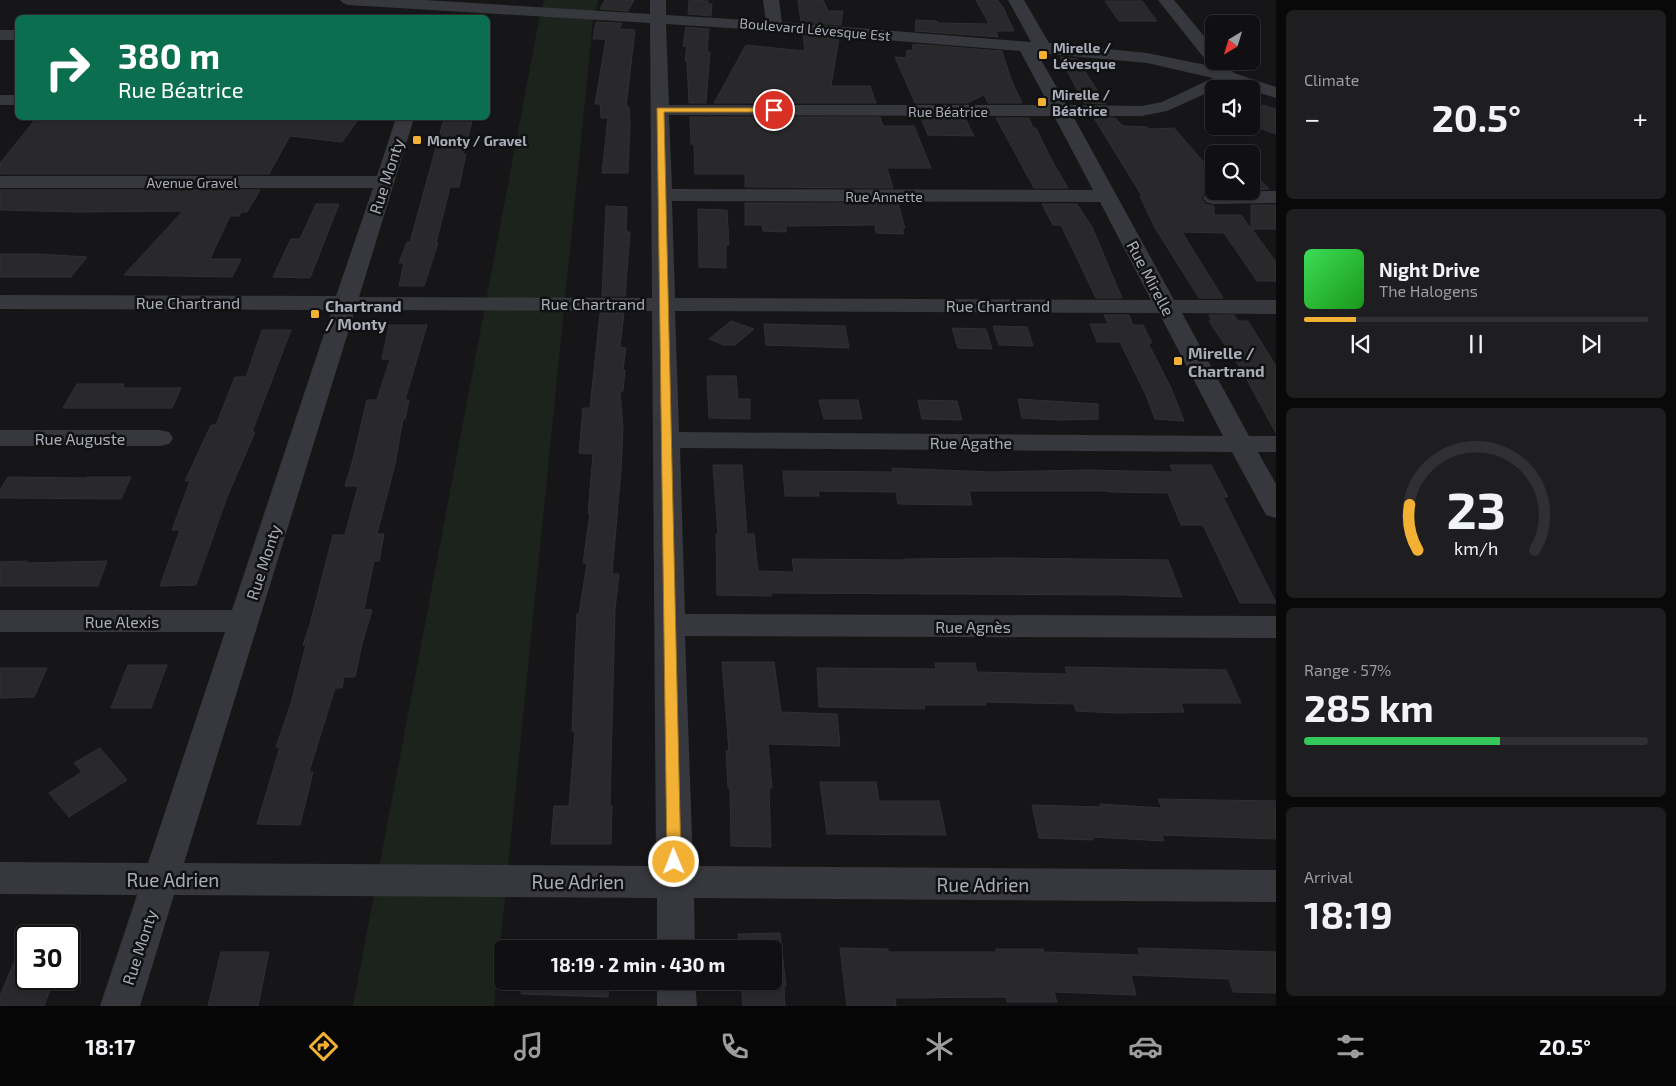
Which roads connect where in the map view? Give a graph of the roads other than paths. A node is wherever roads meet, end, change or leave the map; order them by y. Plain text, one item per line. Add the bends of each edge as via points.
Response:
1 (348, 0) edge
2 (772, 0) edge
3 (1016, 0) edge
4 (1166, 0) edge
5 (441, 8) edge
6 (658, 9) edge
7 (775, 26) junction
8 (0, 35) edge
9 (15, 35) edge
10 (1034, 47) junction
11 (1205, 48) edge
12 (1205, 66) edge
13 (1219, 70) edge
14 (1229, 70) edge
15 (1276, 93) edge
16 (0, 100) edge
17 (15, 100) edge
18 (660, 110) junction
19 (1061, 111) junction
20 (404, 120) edge
21 (0, 182) edge
22 (384, 182) junction
23 (662, 195) junction
24 (1107, 196) junction
25 (1260, 197) edge
26 (1276, 197) edge
27 (0, 302) edge
28 (346, 302) junction
29 (664, 303) junction
30 (1166, 306) junction
31 (1276, 306) edge
32 (0, 438) edge
33 (160, 438) dead end
34 (666, 440) junction
35 (1240, 444) junction
36 (1276, 444) edge
37 (1276, 510) edge
38 (0, 620) edge
39 (244, 622) junction
40 (670, 625) junction
41 (1276, 627) edge
42 (0, 878) edge
43 (161, 879) junction
44 (674, 882) junction
45 (1276, 886) edge
46 (676, 940) edge
47 (676, 990) edge
48 (120, 1006) edge
49 (677, 1006) edge

1 - 5 street, Boulevard Lévesque Est
2 - 7 street
3 - 10 street, Rue Mirelle
4 - 11 street
5 - 6 street, Boulevard Lévesque Est
6 - 7 street, Boulevard Lévesque Est
6 - 18 street
7 - 10 street, Boulevard Lévesque Est
8 - 9 street
10 - 12 street, Boulevard Lévesque Est
10 - 19 street, Rue Mirelle
13 - 19 street, Rue Béatrice via 1219,82 1156,110
14 - 15 street, Boulevard Lévesque Est
16 - 17 street
18 - 19 street, Rue Béatrice
18 - 23 street
19 - 24 street, Rue Mirelle
20 - 22 street, Rue Monty
21 - 22 street, Avenue Gravel
22 - 28 street, Rue Monty
23 - 24 street, Rue Annette
23 - 29 street
24 - 30 street, Rue Mirelle
25 - 26 street
27 - 28 street, Rue Chartrand
28 - 29 street, Rue Chartrand
28 - 39 street, Rue Monty
29 - 30 street, Rue Chartrand
29 - 34 street
30 - 31 street, Rue Chartrand
30 - 35 street, Rue Mirelle
32 - 33 street, Rue Auguste
34 - 35 street, Rue Agathe
34 - 40 street
35 - 36 street, Rue Agathe
35 - 37 street, Rue Mirelle
38 - 39 street, Rue Alexis
39 - 43 street, Rue Monty
40 - 41 street, Rue Agnès
40 - 44 street
42 - 43 street, Rue Adrien
43 - 44 street, Rue Adrien
43 - 48 street, Rue Monty
44 - 45 street, Rue Adrien
44 - 46 street
47 - 49 street

